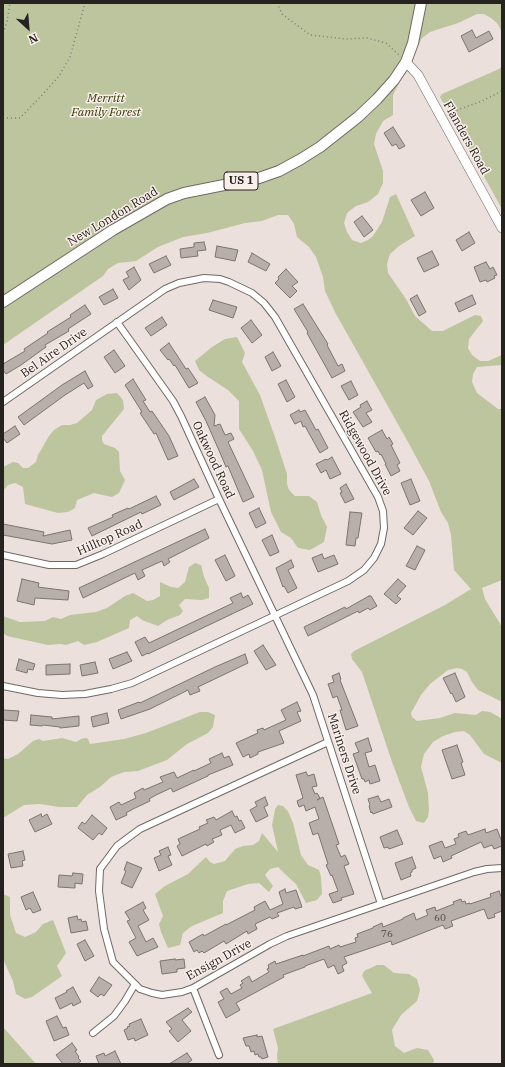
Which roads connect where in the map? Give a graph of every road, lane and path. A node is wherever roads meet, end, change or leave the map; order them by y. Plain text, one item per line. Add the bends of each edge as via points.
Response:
1 (10, 3) edge
2 (85, 3) edge
3 (277, 3) edge
4 (421, 3) edge
5 (3, 33) edge
6 (403, 59) junction
7 (502, 92) edge
8 (447, 114) dead end
9 (3, 118) edge
10 (502, 228) edge
11 (3, 302) edge
12 (117, 322) junction
13 (3, 402) edge
14 (219, 499) junction
15 (3, 555) edge
16 (275, 615) junction
17 (3, 686) edge
18 (328, 742) junction
19 (502, 868) edge
20 (381, 904) junction
21 (135, 984) junction
22 (193, 988) junction
23 (93, 1033) dead end
24 (219, 1055) dead end

1 - 5 path
2 - 9 path via 70,57 59,76 20,118
3 - 6 path via 282,14 310,35 346,39 367,38 386,43
4 - 6 main road, New London Road / US 1 via 413,43
6 - 10 street, Flanders Road via 418,75
6 - 11 main road, New London Road / US 1 via 394,80 377,99 340,131 301,159 279,171 258,178 197,190 167,199 119,226
7 - 8 path
12 - 13 street, Bel Aire Drive
12 - 14 street, Oakwood Road via 182,416
12 - 16 street, Ridgewood Drive via 165,289 196,279 220,279 252,293 275,317 378,496 383,511 384,528 381,544 364,570 348,581
14 - 15 street, Hilltop Road via 76,565 49,565
14 - 16 street, Oakwood Road
16 - 17 street, Ridgewood Drive via 132,683 111,689 62,695
16 - 18 street, Mariners Drive via 313,695
18 - 20 street, Mariners Drive
18 - 21 street, Ensign Drive via 140,829 117,846 100,869 99,891 104,929 113,962
19 - 20 street, Ensign Drive via 474,872
20 - 22 street, Ensign Drive via 287,936
21 - 22 street, Ensign Drive via 140,989 162,995
21 - 23 street via 114,1016
22 - 24 street

